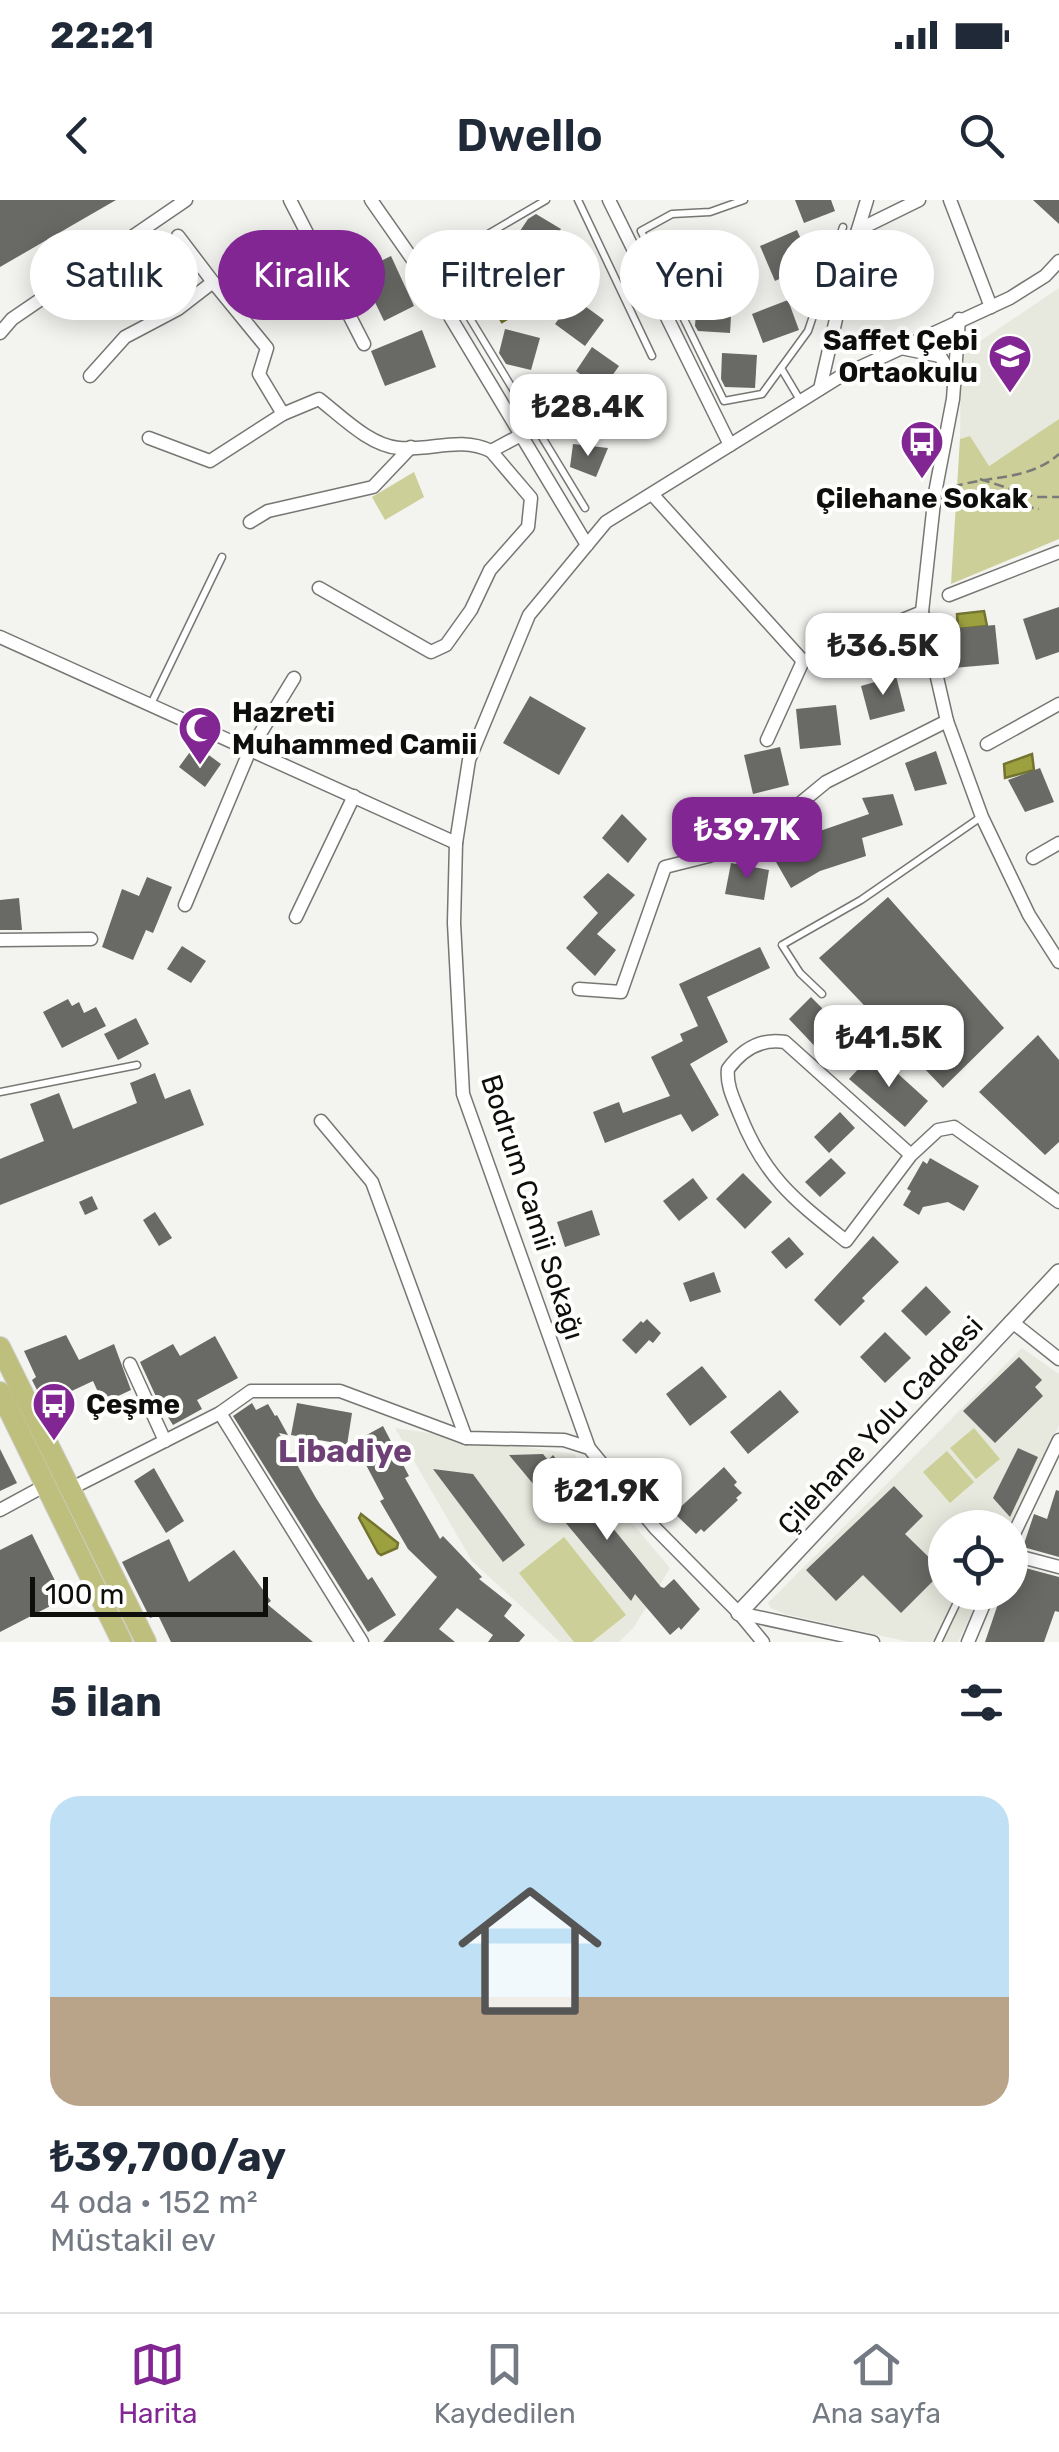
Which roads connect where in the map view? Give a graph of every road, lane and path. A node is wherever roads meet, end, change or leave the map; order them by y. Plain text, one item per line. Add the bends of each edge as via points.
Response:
1 (186, 200) edge
2 (290, 200) edge
3 (371, 200) edge
4 (546, 200) edge
5 (578, 200) edge
6 (609, 200) edge
7 (744, 200) edge
8 (868, 200) edge
9 (919, 200) edge
10 (950, 200) edge
11 (843, 227) dead end
12 (858, 230) joint
13 (1059, 261) edge
14 (198, 262) edge
15 (214, 282) junction
16 (992, 307) junction
17 (959, 319) junction
18 (836, 320) edge
19 (0, 333) edge
20 (364, 344) dead end
21 (901, 348) junction
22 (652, 356) dead end
23 (781, 368) junction
24 (90, 376) dead end
25 (954, 381) junction
26 (820, 389) junction
27 (800, 401) junction
28 (282, 414) junction
29 (521, 434) junction
30 (149, 438) dead end
31 (730, 445) junction
32 (411, 447) junction
33 (491, 451) junction
34 (1059, 454) edge
35 (978, 479) junction
36 (934, 493) junction
37 (1022, 493) junction
38 (652, 494) junction
39 (1059, 497) edge
40 (585, 508) dead end
41 (1039, 509) dead end
42 (250, 522) dead end
43 (587, 544) junction
44 (1059, 552) edge
45 (222, 557) dead end
46 (320, 588) dead end
47 (949, 595) dead end
48 (922, 612) junction
49 (0, 638) edge
50 (803, 661) junction
51 (294, 678) dead end
52 (1059, 704) edge
53 (151, 705) junction
54 (947, 721) junction
55 (766, 740) dead end
56 (987, 744) dead end
57 (250, 750) junction
58 (354, 796) junction
59 (982, 817) junction
60 (456, 842) junction
61 (1059, 843) edge
62 (1033, 858) dead end
63 (185, 906) dead end
64 (296, 917) dead end
65 (91, 939) dead end
66 (0, 940) edge
67 (1059, 962) edge
68 (579, 988) dead end
69 (822, 994) dead end
70 (137, 1065) dead end
71 (0, 1092) edge
72 (321, 1122) dead end
73 (911, 1155) junction
74 (1059, 1202) edge
75 (1059, 1272) edge
76 (1011, 1322) junction
77 (0, 1347) edge
78 (1059, 1359) edge
79 (130, 1364) dead end
80 (0, 1392) edge
81 (220, 1413) junction
82 (466, 1438) junction
83 (1059, 1440) edge
84 (164, 1441) junction
85 (589, 1448) junction
86 (1055, 1459) edge
87 (46, 1485) junction
88 (70, 1489) junction
89 (0, 1510) edge
90 (1027, 1510) edge
91 (1028, 1559) edge
92 (1059, 1567) edge
93 (953, 1610) edge
94 (981, 1610) edge
95 (740, 1613) junction
96 (122, 1642) edge
97 (146, 1642) edge
98 (362, 1642) edge
99 (763, 1642) edge
100 (873, 1642) edge
101 (938, 1642) edge
102 (968, 1642) edge

1 - 19 street
2 - 20 street
3 - 29 street
4 - 40 lane via 437,264
5 - 22 lane
6 - 31 street
7 - 23 lane via 710,212 672,214 641,231 724,401 762,394
8 - 12 street
9 - 12 street
10 - 16 street
11 - 23 lane via 808,331
13 - 16 street, Bodrum Camii Sokağı
14 - 15 street
15 - 24 street via 126,338
15 - 28 street via 267,348 259,374
16 - 17 street, Bodrum Camii Sokağı
17 - 21 street, Bodrum Camii Sokağı
17 - 25 street
18 - 26 street
21 - 25 street via 940,356
21 - 26 street, Bodrum Camii Sokağı
23 - 27 lane
25 - 36 street
26 - 27 street, Bodrum Camii Sokağı
27 - 31 street, Bodrum Camii Sokağı
28 - 30 street via 210,461
28 - 32 street via 320,399 364,434
29 - 33 street
29 - 43 street
31 - 38 street, Bodrum Camii Sokağı
32 - 33 street via 474,443
32 - 42 street via 372,487 268,511
33 - 46 street via 531,498 528,527 490,570 446,645 431,652
34 - 35 path via 1020,476
35 - 36 path
35 - 37 path
36 - 48 street
37 - 39 path
37 - 41 path via 1027,508
38 - 43 street, Bodrum Camii Sokağı via 606,522
38 - 50 street
43 - 60 street, Bodrum Camii Sokağı via 529,615 469,760
44 - 47 street
45 - 53 lane
48 - 50 street
48 - 54 street
49 - 53 street
50 - 55 street
51 - 57 street
52 - 56 street
53 - 57 street
54 - 59 street
54 - 68 street via 826,782 762,834 665,867 621,992
57 - 58 street
57 - 63 street
58 - 60 street
58 - 64 street
59 - 67 street via 1028,915
59 - 69 lane via 862,900 782,945
60 - 85 street, Bodrum Camii Sokağı via 464,1094
61 - 62 street
65 - 66 street
70 - 71 lane
72 - 82 street via 372,1182
73 - 73 street via 846,1242 788,1192 754,1150 728,1069 765,1040 785,1042
73 - 74 street via 938,1130 954,1127
75 - 76 street, Çilehane Yolu Caddesi
76 - 78 street
76 - 95 street, Çilehane Yolu Caddesi
77 - 88 main road
79 - 84 street
80 - 87 main road
81 - 82 street via 251,1391 340,1391
81 - 84 street
81 - 98 street
82 - 85 street via 564,1440
83 - 86 street
84 - 88 street
85 - 95 street, Bodrum Camii Sokağı via 655,1528
86 - 90 street
87 - 89 street
87 - 96 main road
88 - 97 main road
91 - 92 street
93 - 101 lane
94 - 102 street
95 - 99 street, Bodrum Camii Sokağı
95 - 100 street

